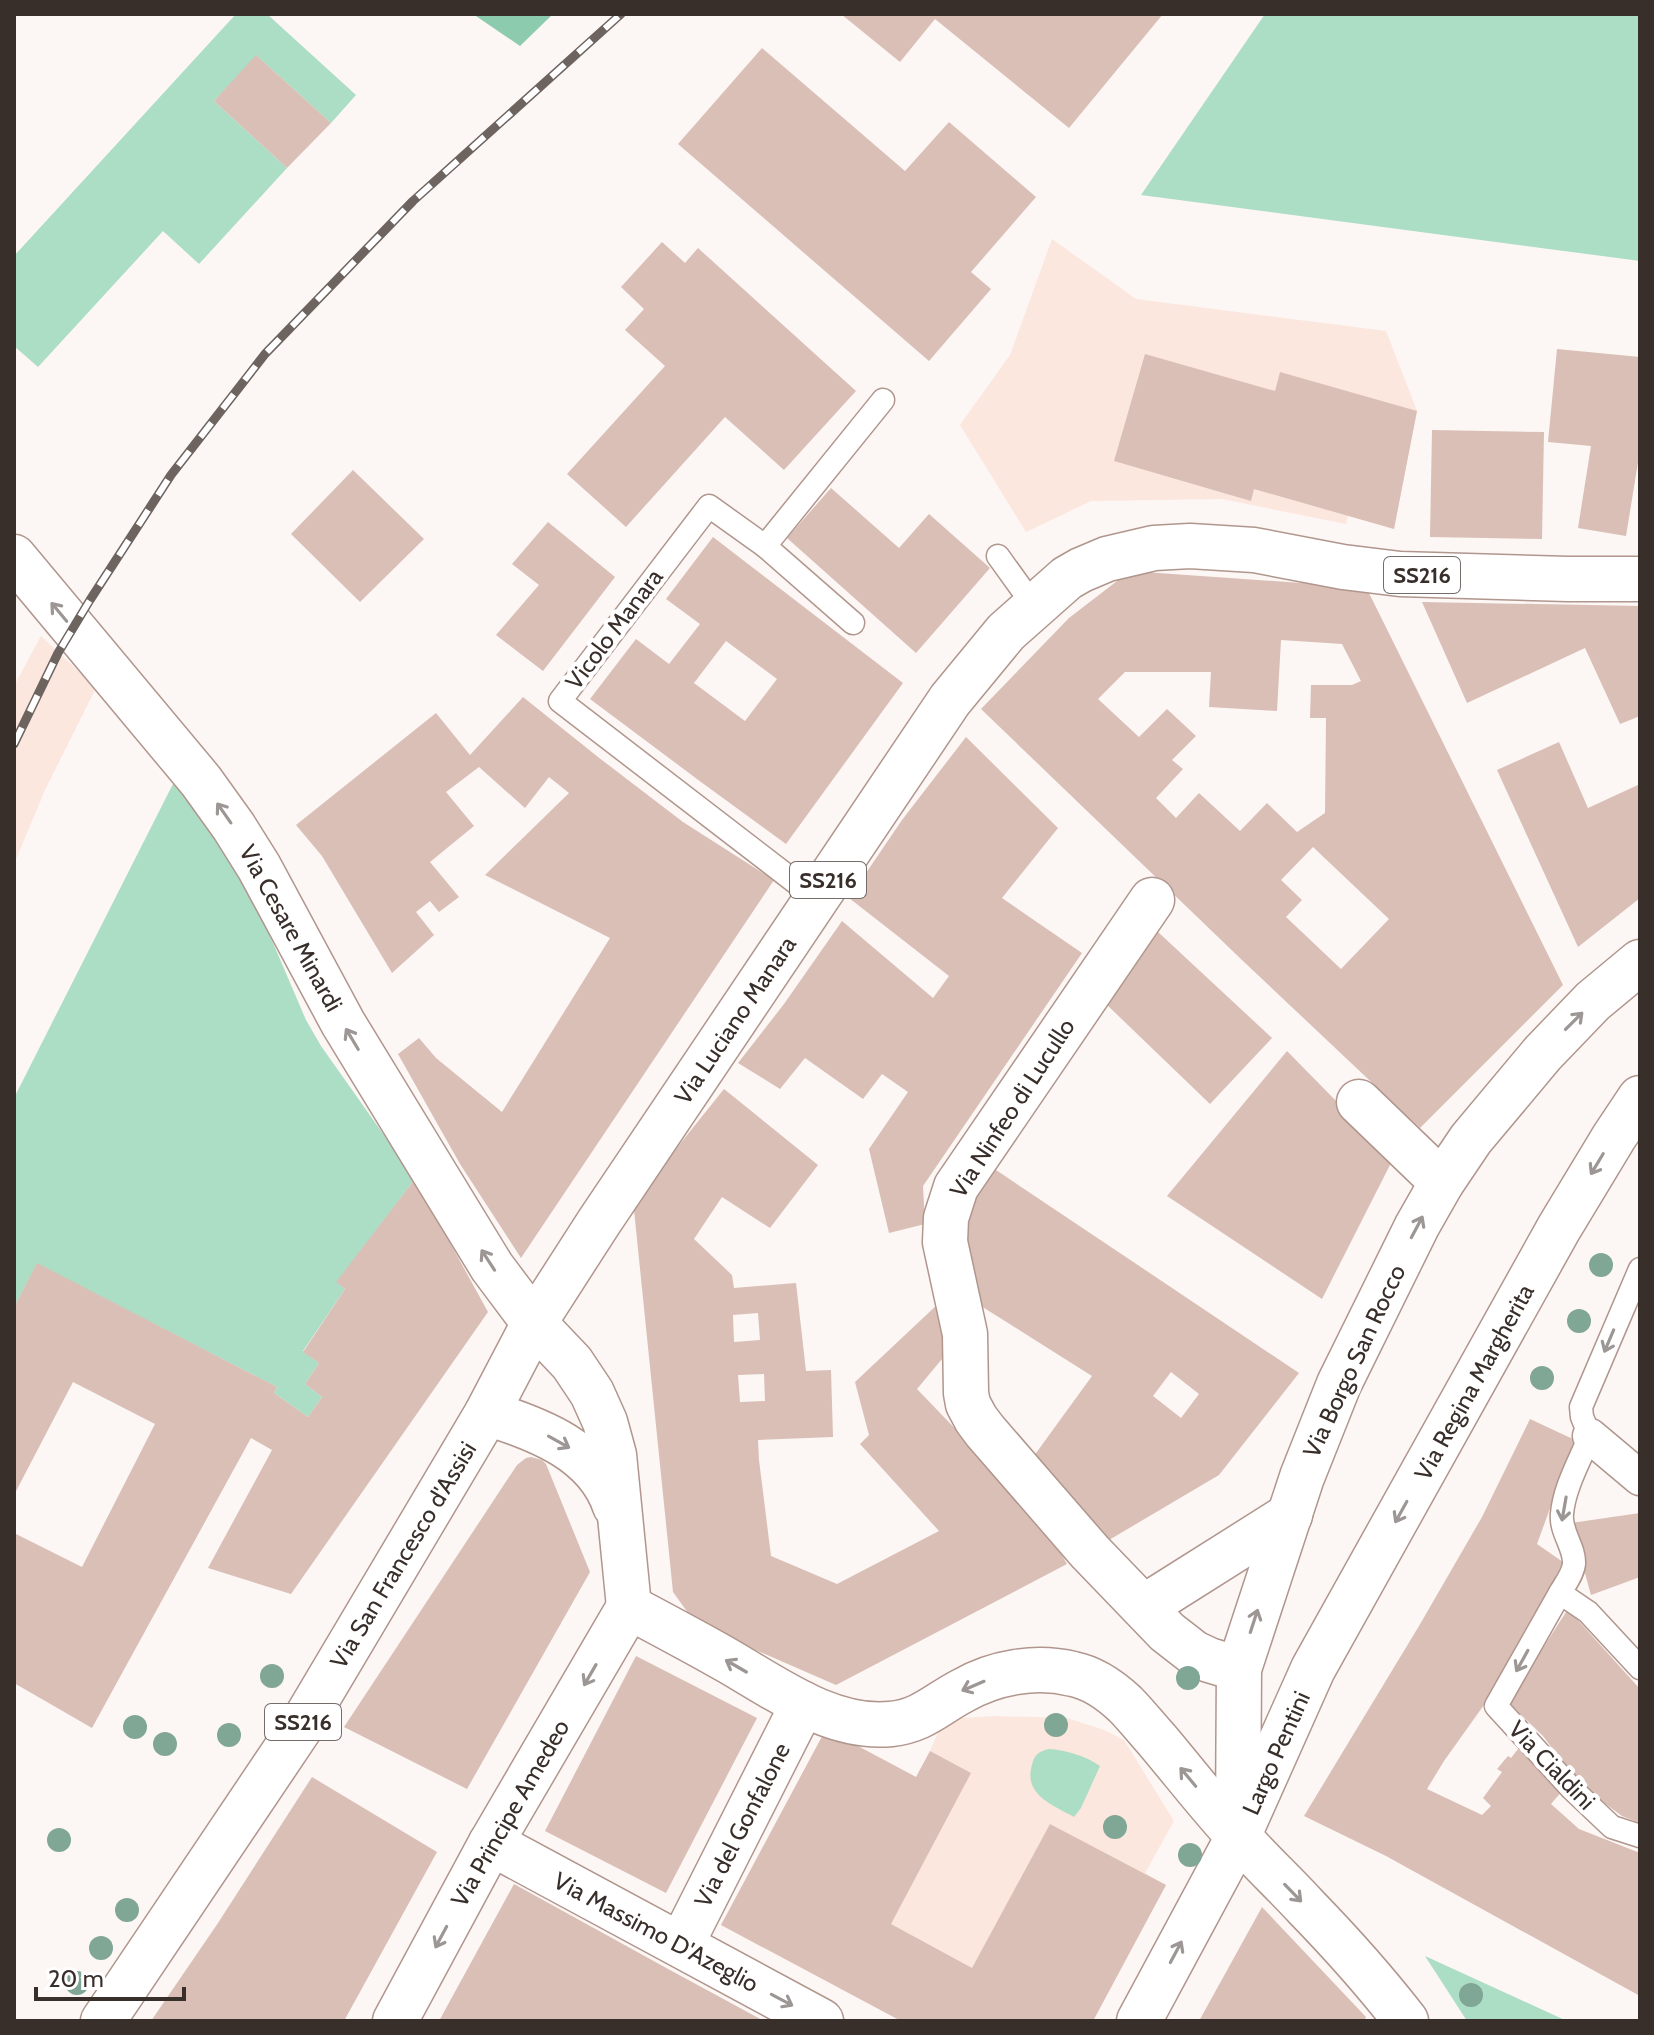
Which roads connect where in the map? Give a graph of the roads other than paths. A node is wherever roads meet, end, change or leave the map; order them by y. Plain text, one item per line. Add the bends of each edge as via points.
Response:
1 (883, 400) dead end
2 (765, 546) junction
3 (998, 556) dead end
4 (14, 557) edge
5 (1640, 579) edge
6 (1034, 606) junction
7 (853, 623) dead end
8 (816, 898) junction
9 (1152, 900) dead end
10 (1640, 962) edge
11 (1640, 1098) edge
12 (1359, 1102) dead end
13 (1442, 1182) junction
14 (1640, 1269) edge
15 (534, 1323) junction
16 (487, 1413) junction
17 (1590, 1436) junction
18 (1640, 1478) edge
19 (1290, 1515) junction
20 (621, 1527) junction
21 (1560, 1593) junction
22 (629, 1607) junction
23 (1144, 1607) junction
24 (1640, 1668) edge
25 (1313, 1669) joint
26 (1239, 1679) junction
27 (803, 1704) junction
28 (1288, 1727) junction
29 (1640, 1836) edge
30 (1238, 1837) junction
31 (491, 1843) junction
32 (681, 1945) junction
33 (103, 2021) edge
34 (395, 2021) edge
35 (821, 2021) edge
36 (1139, 2021) edge
37 (1406, 2021) edge

1 - 2 lane
2 - 7 lane
2 - 8 lane, Vicolo Manara via 709,506 560,701
3 - 6 lane
15 -> 4 street, Via Cesare Minardi via 492,1267 394,1108 234,827
5 - 6 street, Via Luciano Manara / SS216 via 1400,574 1254,550 1154,548 1081,570
6 - 8 street, Via Luciano Manara / SS216 via 991,648 950,700
8 - 15 street, Via Luciano Manara / SS216
9 - 23 street, Via Ninfeo di Lucullo via 956,1187 945,1242 965,1334 966,1393 972,1411 1090,1552
13 -> 10 street, Via Borgo San Rocco via 1522,1075 1593,1001
11 -> 25 street, Via Regina Margherita via 1577,1196
12 - 13 street
19 -> 13 street, Via Borgo San Rocco via 1339,1384
14 -> 17 lane via 1581,1407
15 - 16 street, Via San Francesco d'Assisi / SS216
15 - 20 street, Via Cesare Minardi via 572,1363 599,1408 614,1455
16 -> 20 street via 545,1435 585,1460 604,1482
16 - 33 street, Via San Francesco d'Assisi / SS216 via 300,1728
17 - 18 street
17 -> 21 lane via 1562,1512 1574,1565
19 - 23 street
26 -> 19 street, Via Borgo San Rocco
20 - 22 street
21 - 24 lane via 1588,1612
21 -> 29 lane, Via Cialdini via 1496,1706 1612,1827
27 -> 22 street
22 -> 31 street, Via Principe Amedeo
23 - 26 street, Via Ninfeo di Lucullo via 1194,1653
25 - 28 street, Largo Pentini
26 - 28 street via 1249,1704
26 - 30 street, Via Borgo San Rocco
30 -> 27 street via 1126,1705 1076,1674 1038,1669 1004,1674 960,1691 925,1714 891,1724 849,1721
27 - 32 street, Via del Gonfalone
28 - 30 street, Largo Pentini
36 -> 30 street, Largo Pentini
30 -> 37 street via 1339,1941
31 - 32 street, Via Massimo D'Azeglio
31 -> 34 street, Via Principe Amedeo
32 -> 35 street, Via Massimo D'Azeglio

